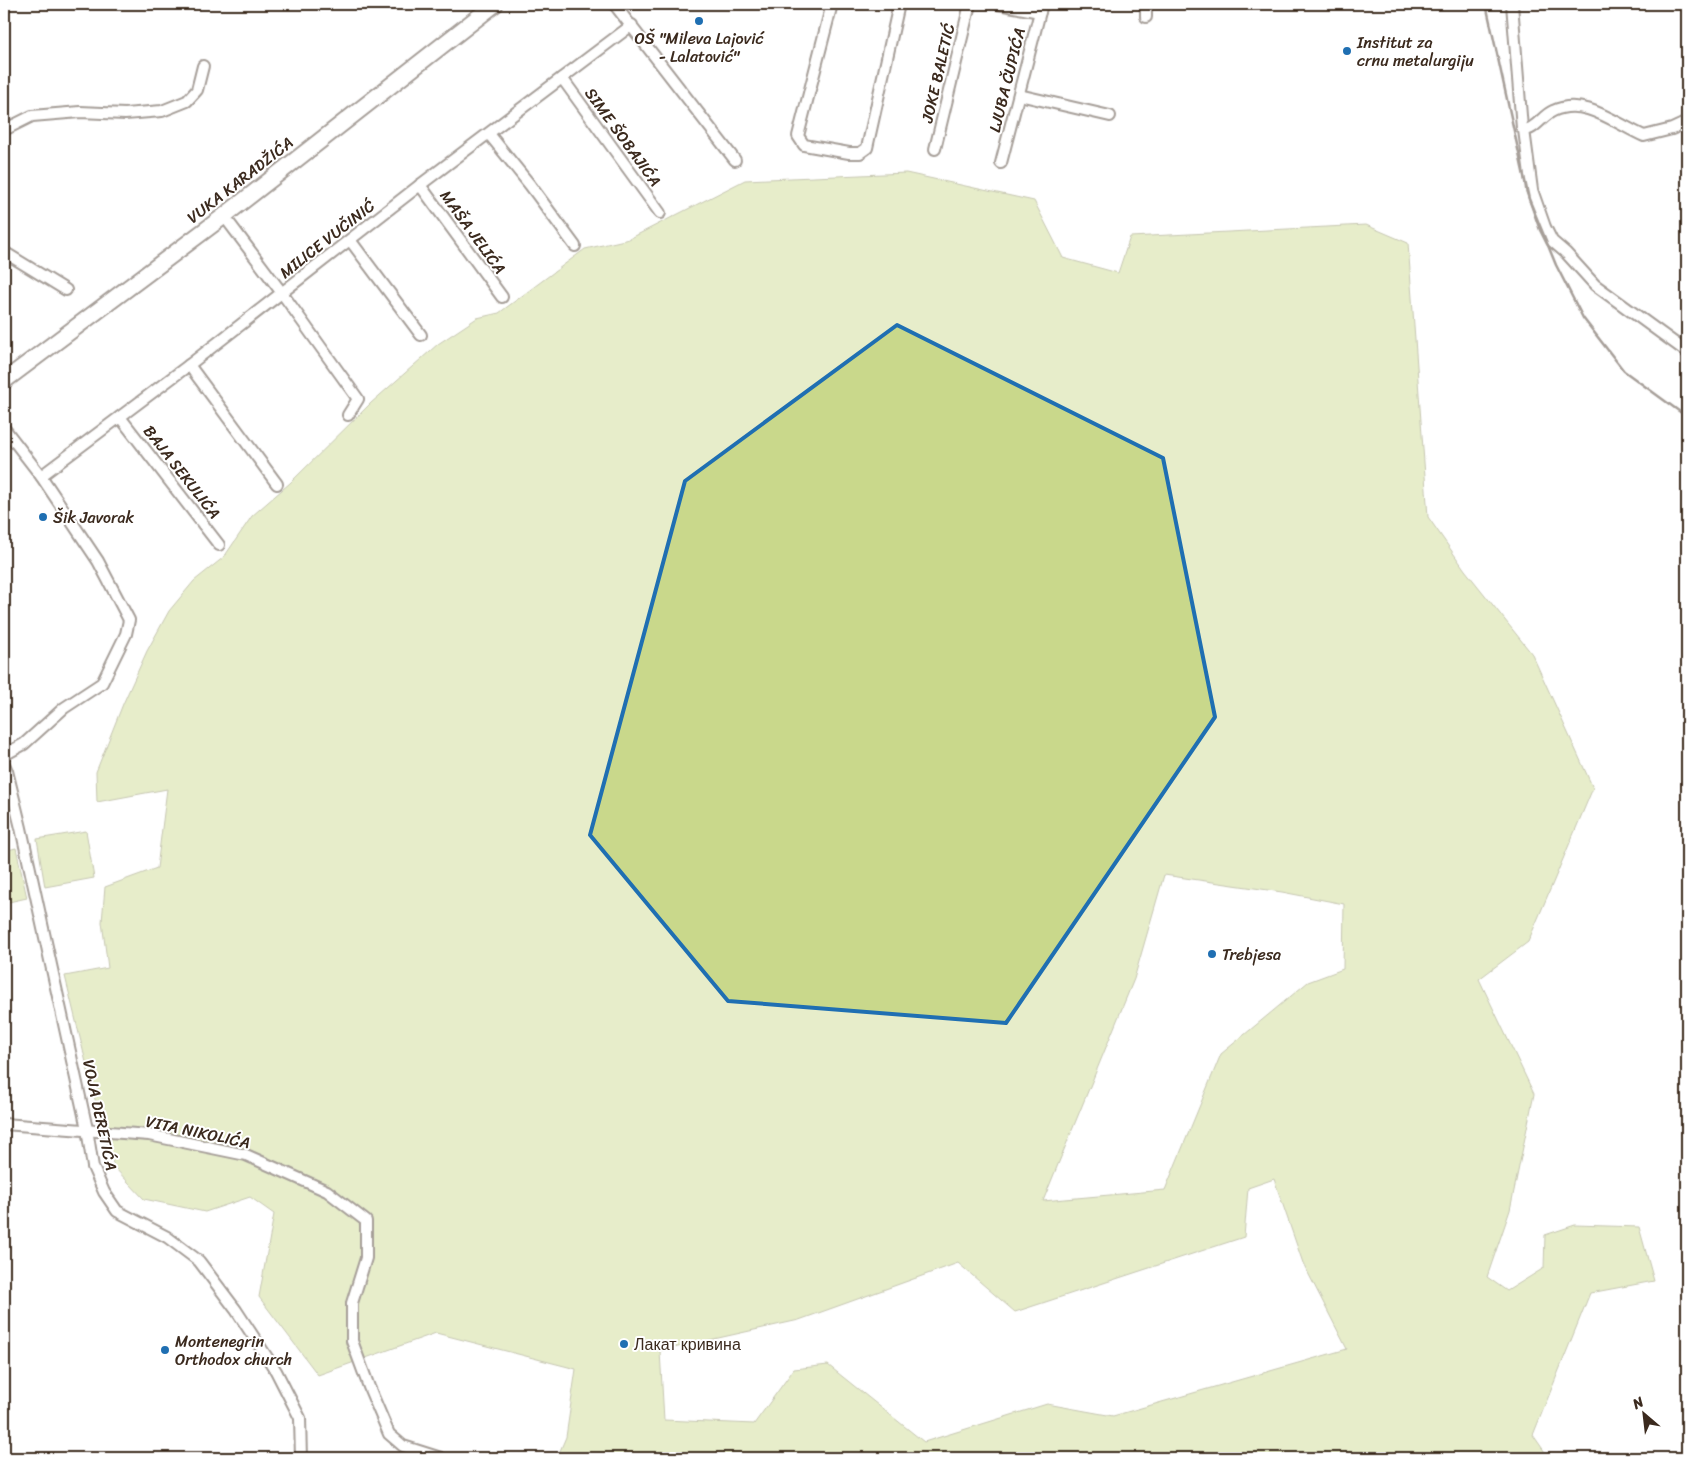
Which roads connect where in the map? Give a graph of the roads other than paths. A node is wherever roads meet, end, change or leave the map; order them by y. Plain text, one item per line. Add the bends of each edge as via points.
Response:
1 (495, 4) edge
2 (614, 4) edge
3 (832, 4) edge
4 (899, 4) edge
5 (970, 4) edge
6 (998, 4) edge
7 (1146, 4) edge
8 (1512, 4) edge
9 (1041, 8) edge
10 (1146, 17) dead end
11 (632, 25) junction
12 (203, 66) dead end
13 (562, 78) junction
14 (1019, 95) junction
15 (1110, 116) dead end
16 (1687, 122) edge
17 (4, 130) edge
18 (1524, 130) junction
19 (489, 134) junction
20 (935, 149) dead end
21 (735, 160) dead end
22 (1002, 163) dead end
23 (420, 185) junction
24 (660, 213) dead end
25 (224, 216) junction
26 (350, 240) junction
27 (575, 246) dead end
28 (4, 252) edge
29 (66, 290) dead end
30 (282, 293) junction
31 (502, 297) dead end
32 (421, 335) dead end
33 (1687, 352) edge
34 (189, 364) junction
35 (4, 381) edge
36 (348, 415) dead end
37 (120, 417) junction
38 (4, 428) edge
39 (41, 476) junction
40 (278, 484) dead end
41 (219, 545) dead end
42 (4, 755) edge
43 (4, 764) edge
44 (4, 1124) edge
45 (88, 1129) junction
46 (301, 1458) edge
47 (441, 1458) edge

1 - 25 street, VUKA KARADŽIĆA
2 - 11 street
3 - 4 street via 798,136 804,144 849,153 860,153 867,148
5 - 20 street, JOKE BALETIĆ
6 - 9 street
7 - 10 street
8 - 18 street
9 - 14 street, LJUBA ČUPIĆA
11 - 13 street, MILICE VUČINIĆ
11 - 21 street
12 - 17 street via 197,90 187,101 162,111 32,116
13 - 19 street, MILICE VUČINIĆ
13 - 24 street, SIME ŠOBAJIĆA
14 - 15 street
14 - 22 street, LJUBA ČUPIĆA
16 - 18 street via 1644,136 1585,108 1565,106 1551,111 1530,129
18 - 33 street via 1532,190 1552,241 1596,285
19 - 23 street, MILICE VUČINIĆ
19 - 27 street
23 - 26 street, MILICE VUČINIĆ
23 - 31 street, MAŠA JELIĆA
25 - 30 street
25 - 35 street, VUKA KARADŽIĆA
26 - 30 street, MILICE VUČINIĆ
26 - 32 street
28 - 29 street
30 - 34 street, MILICE VUČINIĆ
30 - 36 street via 358,399
34 - 37 street, MILICE VUČINIĆ
34 - 40 street
37 - 39 street, MILICE VUČINIĆ
37 - 41 street, BAJA SEKULIĆA
38 - 39 street
39 - 42 street via 98,561 129,620 102,682 64,708 24,744
43 - 45 street, VOJA DERETIĆA
44 - 45 street
45 - 46 street, VOJA DERETIĆA via 93,1166 104,1192 117,1211 167,1237 199,1261 276,1371 300,1418
45 - 47 street, VITA NIKOLIĆA via 149,1135 246,1155 327,1190 366,1222 366,1258 352,1303 352,1341 389,1434 403,1446

